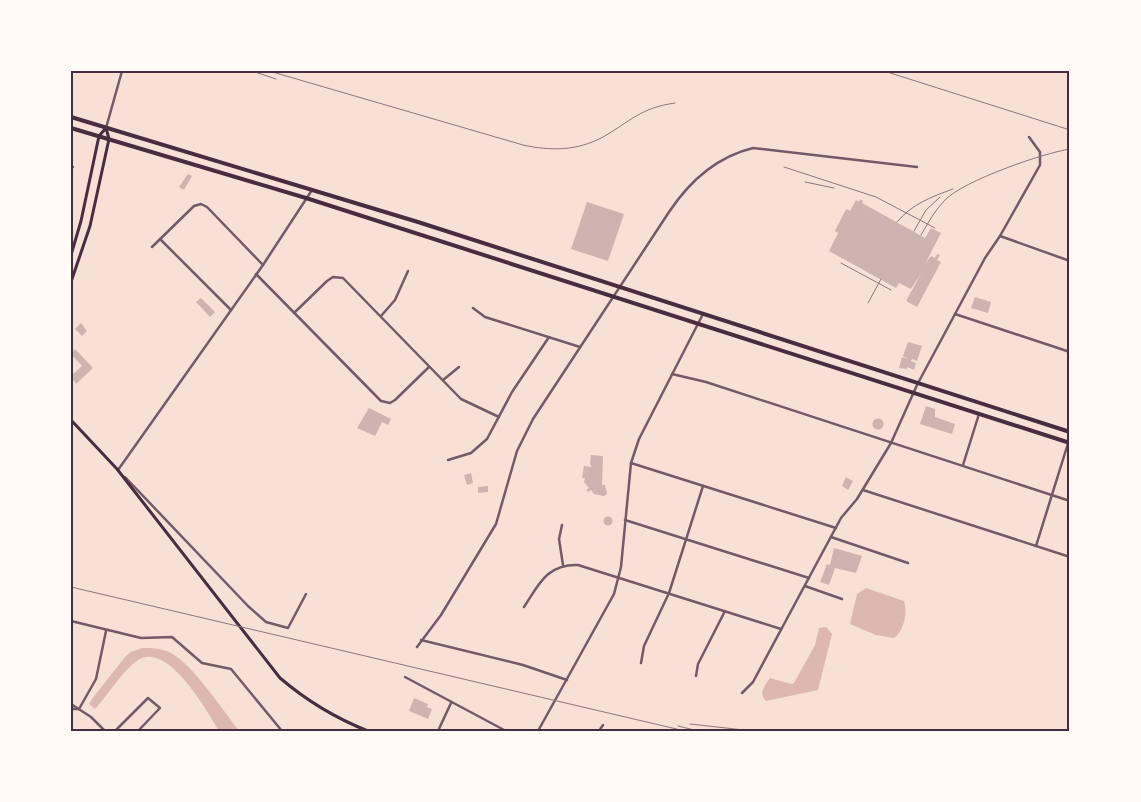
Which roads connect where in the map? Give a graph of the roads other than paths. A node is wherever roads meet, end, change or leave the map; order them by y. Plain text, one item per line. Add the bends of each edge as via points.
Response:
1 (122, 71) edge
2 (71, 117) edge
3 (71, 128) edge
4 (106, 128) junction
5 (99, 136) junction
6 (1029, 137) dead end
7 (109, 139) junction
8 (917, 167) dead end
9 (312, 190) junction
10 (306, 198) junction
11 (1000, 236) junction
12 (160, 239) junction
13 (152, 247) dead end
14 (71, 255) edge
15 (71, 259) edge
16 (1070, 261) edge
17 (263, 265) junction
18 (71, 270) edge
19 (408, 271) dead end
20 (256, 274) junction
21 (71, 282) edge
22 (620, 287) junction
23 (614, 296) junction
24 (473, 308) dead end
25 (230, 310) junction
26 (294, 312) junction
27 (703, 314) junction
28 (955, 314) junction
29 (381, 316) junction
30 (698, 323) junction
31 (549, 337) junction
32 (580, 347) junction
33 (1070, 352) edge
34 (429, 367) junction
35 (459, 367) dead end
36 (672, 374) junction
37 (442, 380) junction
38 (918, 383) junction
39 (914, 391) junction
40 (979, 414) junction
41 (499, 417) junction
42 (71, 420) edge
43 (1070, 432) edge
44 (1070, 437) edge
45 (1069, 442) edge
46 (891, 443) junction
47 (448, 460) dead end
48 (631, 463) junction
49 (963, 466) junction
50 (117, 469) junction
51 (703, 486) junction
52 (863, 490) junction
53 (1052, 495) junction
54 (1070, 501) edge
55 (625, 520) junction
56 (562, 525) dead end
57 (836, 528) junction
58 (831, 538) junction
59 (687, 540) junction
60 (1036, 546) junction
61 (1070, 557) edge
62 (908, 563) dead end
63 (563, 565) junction
64 (619, 577) junction
65 (809, 578) junction
66 (805, 586) junction
67 (669, 593) junction
68 (306, 594) dead end
69 (842, 599) dead end
70 (524, 607) dead end
71 (725, 611) junction
72 (71, 621) edge
73 (781, 629) junction
74 (106, 630) junction
75 (421, 640) junction
76 (417, 647) dead end
77 (641, 663) dead end
78 (696, 676) dead end
79 (405, 677) dead end
80 (566, 680) junction
81 (742, 693) dead end
82 (451, 702) junction
83 (71, 704) edge
84 (78, 709) junction
85 (71, 710) edge
86 (603, 725) dead end
87 (103, 730) edge
88 (115, 731) edge
89 (138, 731) edge
90 (282, 731) edge
91 (368, 731) edge
92 (438, 731) edge
93 (506, 731) edge
94 (538, 731) edge
95 (599, 731) edge

1 - 4 street
2 - 4 main road
3 - 5 main road
4 - 5 main road
4 - 7 main road
4 - 9 main road
5 - 7 main road
5 - 14 main road
6 - 11 street via 1042,160
7 - 10 main road
7 - 21 main road via 90,226
8 - 22 street via 762,148 732,155 690,183
9 - 10 street
9 - 22 main road
10 - 17 street
10 - 23 main road
11 - 16 street
11 - 28 street via 989,250
12 - 13 street
12 - 17 street via 194,206 201,204
12 - 25 street
15 - 18 main road
17 - 20 street
19 - 29 street via 395,300
20 - 25 street
20 - 26 street
22 - 23 street
22 - 27 main road
23 - 30 main road
23 - 32 street
24 - 31 street via 485,317
25 - 50 street
26 - 29 street via 327,281 339,276
26 - 34 street via 385,403 395,400
27 - 30 street
27 - 38 main road
28 - 33 street
28 - 38 street
29 - 34 street
30 - 36 street
30 - 39 main road
31 - 32 street
31 - 41 street
32 - 75 street via 517,451 501,514 493,531 441,615
34 - 37 street
35 - 37 street
36 - 46 street via 706,382
36 - 48 street via 639,439
37 - 41 street via 471,406
38 - 39 street
38 - 43 main road
39 - 40 main road
39 - 46 street
40 - 45 main road
40 - 49 street
41 - 47 street via 479,448
42 - 50 main road
44 - 45 street
45 - 53 street
46 - 49 street
46 - 52 street
48 - 51 street
48 - 55 street
49 - 53 street
50 - 68 street via 258,616 274,626 288,628
50 - 91 main road via 280,678 298,694
51 - 57 street
51 - 59 street
52 - 57 street
52 - 60 street
53 - 54 street
53 - 60 street
55 - 59 street
55 - 64 street
56 - 63 street via 559,539
57 - 58 street
58 - 62 street
58 - 65 street
59 - 65 street
59 - 67 street
60 - 61 street
63 - 64 street via 578,565
63 - 70 street via 545,576
64 - 67 street
64 - 80 street via 604,614
65 - 66 street
66 - 69 street
66 - 73 street
67 - 71 street
67 - 77 street via 644,646
71 - 73 street
71 - 78 street via 698,664
72 - 74 street
73 - 81 street via 753,682
74 - 84 street via 96,679
74 - 90 street via 141,638 165,636 178,641 202,663 231,669
75 - 76 street
75 - 80 street via 523,665
79 - 82 street
80 - 94 street
82 - 92 street
82 - 93 street
83 - 84 street
84 - 85 street
84 - 87 street
86 - 95 street
88 - 89 street via 148,698 160,708

